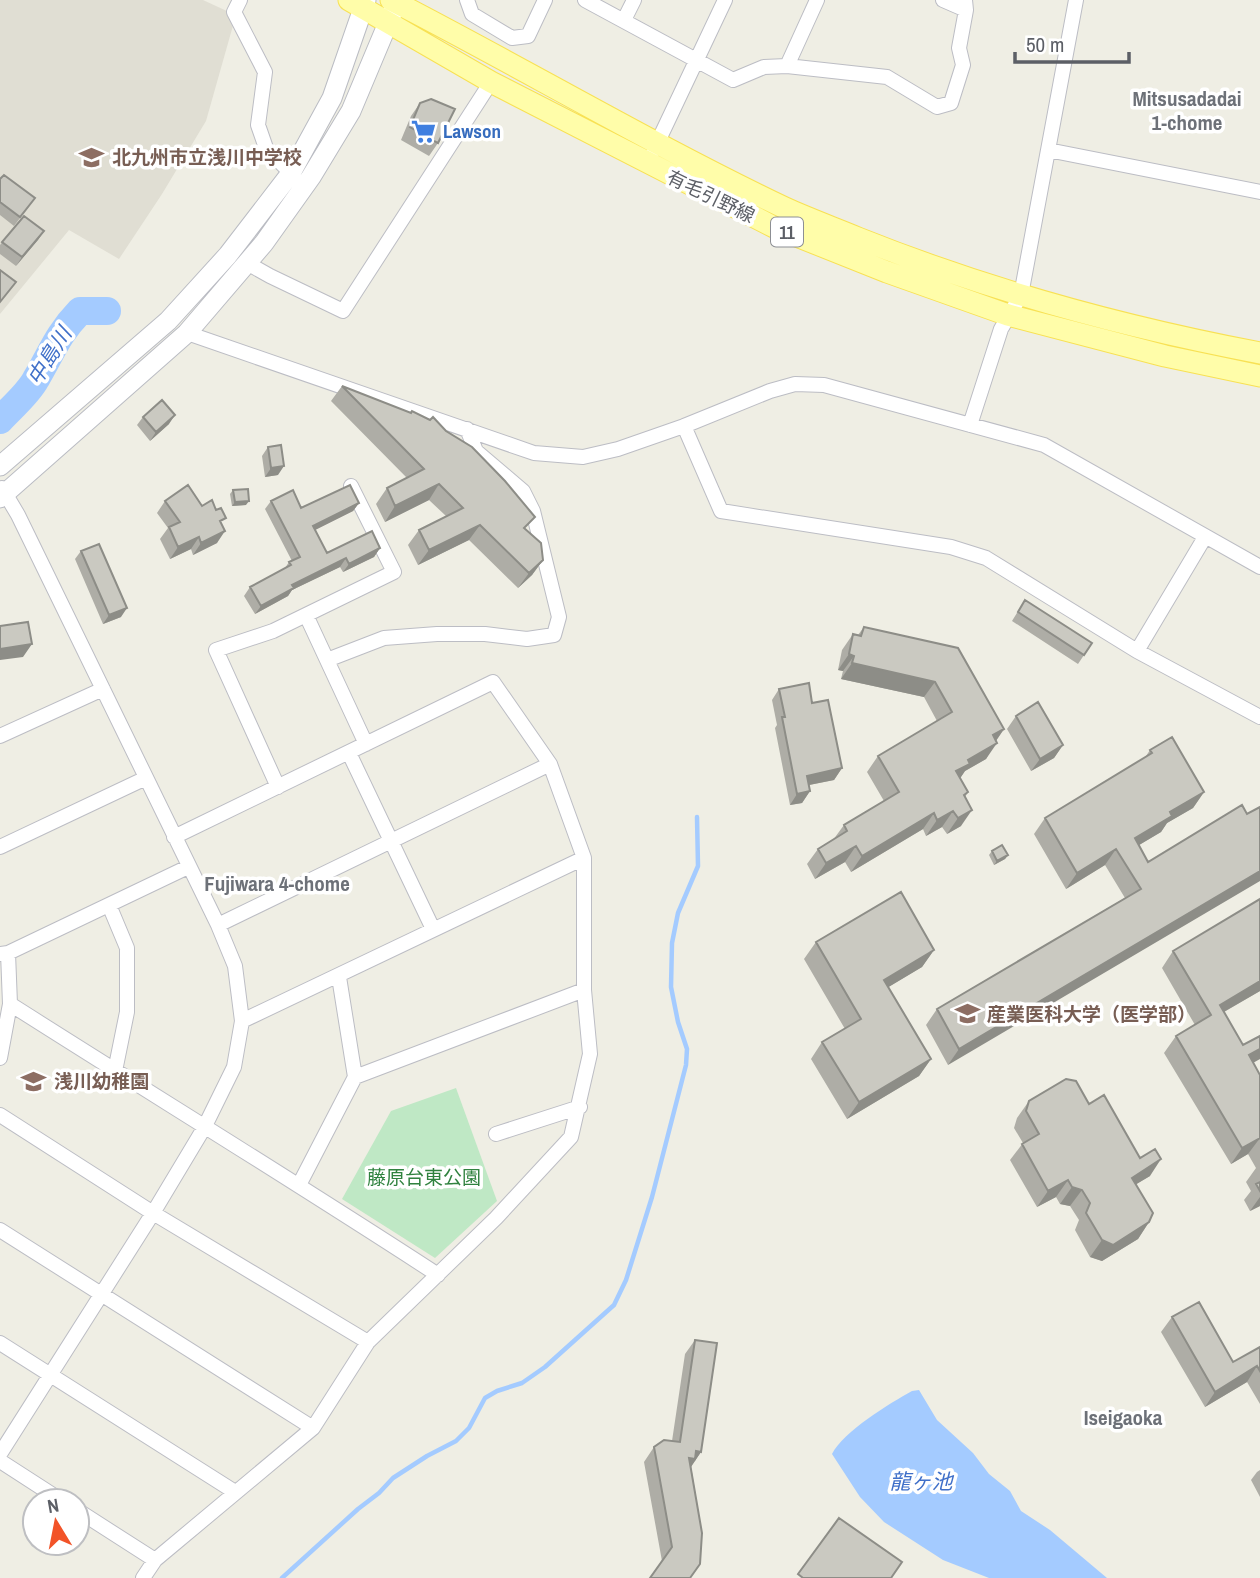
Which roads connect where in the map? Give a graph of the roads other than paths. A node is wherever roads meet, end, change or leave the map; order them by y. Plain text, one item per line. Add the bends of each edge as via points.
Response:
1 (240, 0) edge
2 (467, 0) edge
3 (545, 0) edge
4 (584, 0) edge
5 (634, 0) edge
6 (726, 0) edge
7 (817, 0) edge
8 (943, 0) edge
9 (1076, 0) edge
10 (359, 2) edge
11 (965, 5) edge
12 (393, 6) edge
13 (624, 20) junction
14 (696, 59) junction
15 (787, 66) junction
16 (491, 82) junction
17 (657, 144) junction
18 (1048, 150) junction
19 (648, 164) junction
20 (291, 173) junction
21 (1260, 192) edge
22 (247, 262) junction
23 (1021, 295) junction
24 (1008, 316) junction
25 (187, 333) junction
26 (1260, 353) edge
27 (1260, 376) edge
28 (970, 425) junction
29 (684, 426) junction
30 (467, 429) junction
31 (0, 467) edge
32 (351, 486) edge
33 (2, 493) edge
34 (1205, 537) junction
35 (1260, 567) edge
36 (306, 615) junction
37 (1137, 651) junction
38 (327, 660) junction
39 (103, 689) junction
40 (1260, 717) edge
41 (0, 736) edge
42 (366, 744) junction
43 (349, 753) junction
44 (550, 764) junction
45 (146, 778) junction
46 (278, 787) junction
47 (174, 837) junction
48 (391, 842) junction
49 (0, 847) edge
50 (584, 858) junction
51 (188, 867) junction
52 (109, 905) junction
53 (218, 925) junction
54 (433, 929) junction
55 (4, 953) edge
56 (339, 977) junction
57 (584, 989) junction
58 (10, 1004) junction
59 (242, 1021) junction
60 (0, 1058) edge
61 (115, 1070) junction
62 (355, 1077) junction
63 (579, 1107) junction
64 (0, 1115) edge
65 (204, 1128) junction
66 (496, 1134) dead end
67 (299, 1185) junction
68 (153, 1213) junction
69 (0, 1230) edge
70 (438, 1275) junction
71 (102, 1292) junction
72 (368, 1342) junction
73 (0, 1343) edge
74 (49, 1375) junction
75 (313, 1428) junction
76 (0, 1454) edge
77 (0, 1461) edge
78 (40, 1487) edge
79 (235, 1492) junction
80 (91, 1519) edge
81 (155, 1560) junction
82 (143, 1578) edge

1 - 20 street via 234,12 265,72 258,125 266,148
2 - 3 street via 471,14 512,38 528,36
4 - 13 street
5 - 13 street
6 - 14 street
7 - 15 street
8 - 11 street
9 - 18 street
10 - 12 main road, 有毛引野線 / 11
10 - 20 street via 332,97
11 - 15 street via 959,48 963,65 951,103 937,107 887,77
12 - 16 main road, 有毛引野線 / 11
12 - 17 main road, 有毛引野線 / 11
12 - 22 street via 351,111 311,177
13 - 14 street
14 - 15 street via 733,80 764,67
14 - 17 street
16 - 19 main road, 有毛引野線 / 11
16 - 22 street via 343,311
17 - 19 street
17 - 23 main road, 有毛引野線 / 11 via 787,209 902,255
18 - 21 street
18 - 23 street
19 - 24 main road, 有毛引野線 / 11 via 774,227
20 - 31 street via 228,255 168,321
22 - 25 street
23 - 24 street
23 - 26 main road, 有毛引野線 / 11 via 1171,336
24 - 27 main road, 有毛引野線 / 11
24 - 28 street
25 - 30 street
25 - 33 street
28 - 29 street via 824,385 795,384
28 - 34 street via 1044,445
29 - 30 street via 583,457 534,453
29 - 37 street via 721,512 951,547 986,558
30 - 38 street via 476,451 523,491 533,511 559,617 554,635 527,639 436,634 384,639
32 - 36 street via 394,572
33 - 39 street
34 - 35 street
34 - 37 street
36 - 38 street
36 - 46 street via 216,650
37 - 40 street
38 - 42 street
39 - 41 street
39 - 45 street
42 - 43 street
42 - 44 street via 493,682
43 - 46 street
43 - 48 street
44 - 48 street
44 - 50 street
45 - 47 street
45 - 49 street
46 - 47 street
47 - 51 street
48 - 53 street
48 - 54 street
50 - 54 street
50 - 57 street
51 - 52 street
51 - 53 street
52 - 55 street
52 - 61 street via 127,948 127,1012
53 - 59 street via 235,966
54 - 56 street
55 - 58 street
56 - 59 street
56 - 62 street
57 - 62 street
57 - 63 street via 590,1054
58 - 60 street
58 - 61 street
59 - 65 street via 234,1067
61 - 65 street
62 - 67 street
63 - 66 street
63 - 70 street via 571,1137
64 - 68 street
65 - 67 street
65 - 68 street
67 - 70 street
68 - 71 street
68 - 72 street
69 - 71 street
70 - 72 street
71 - 74 street
71 - 75 street
72 - 75 street
73 - 74 street
74 - 76 street
74 - 79 street
75 - 79 street
77 - 78 street
79 - 81 street
80 - 81 street
81 - 82 street

